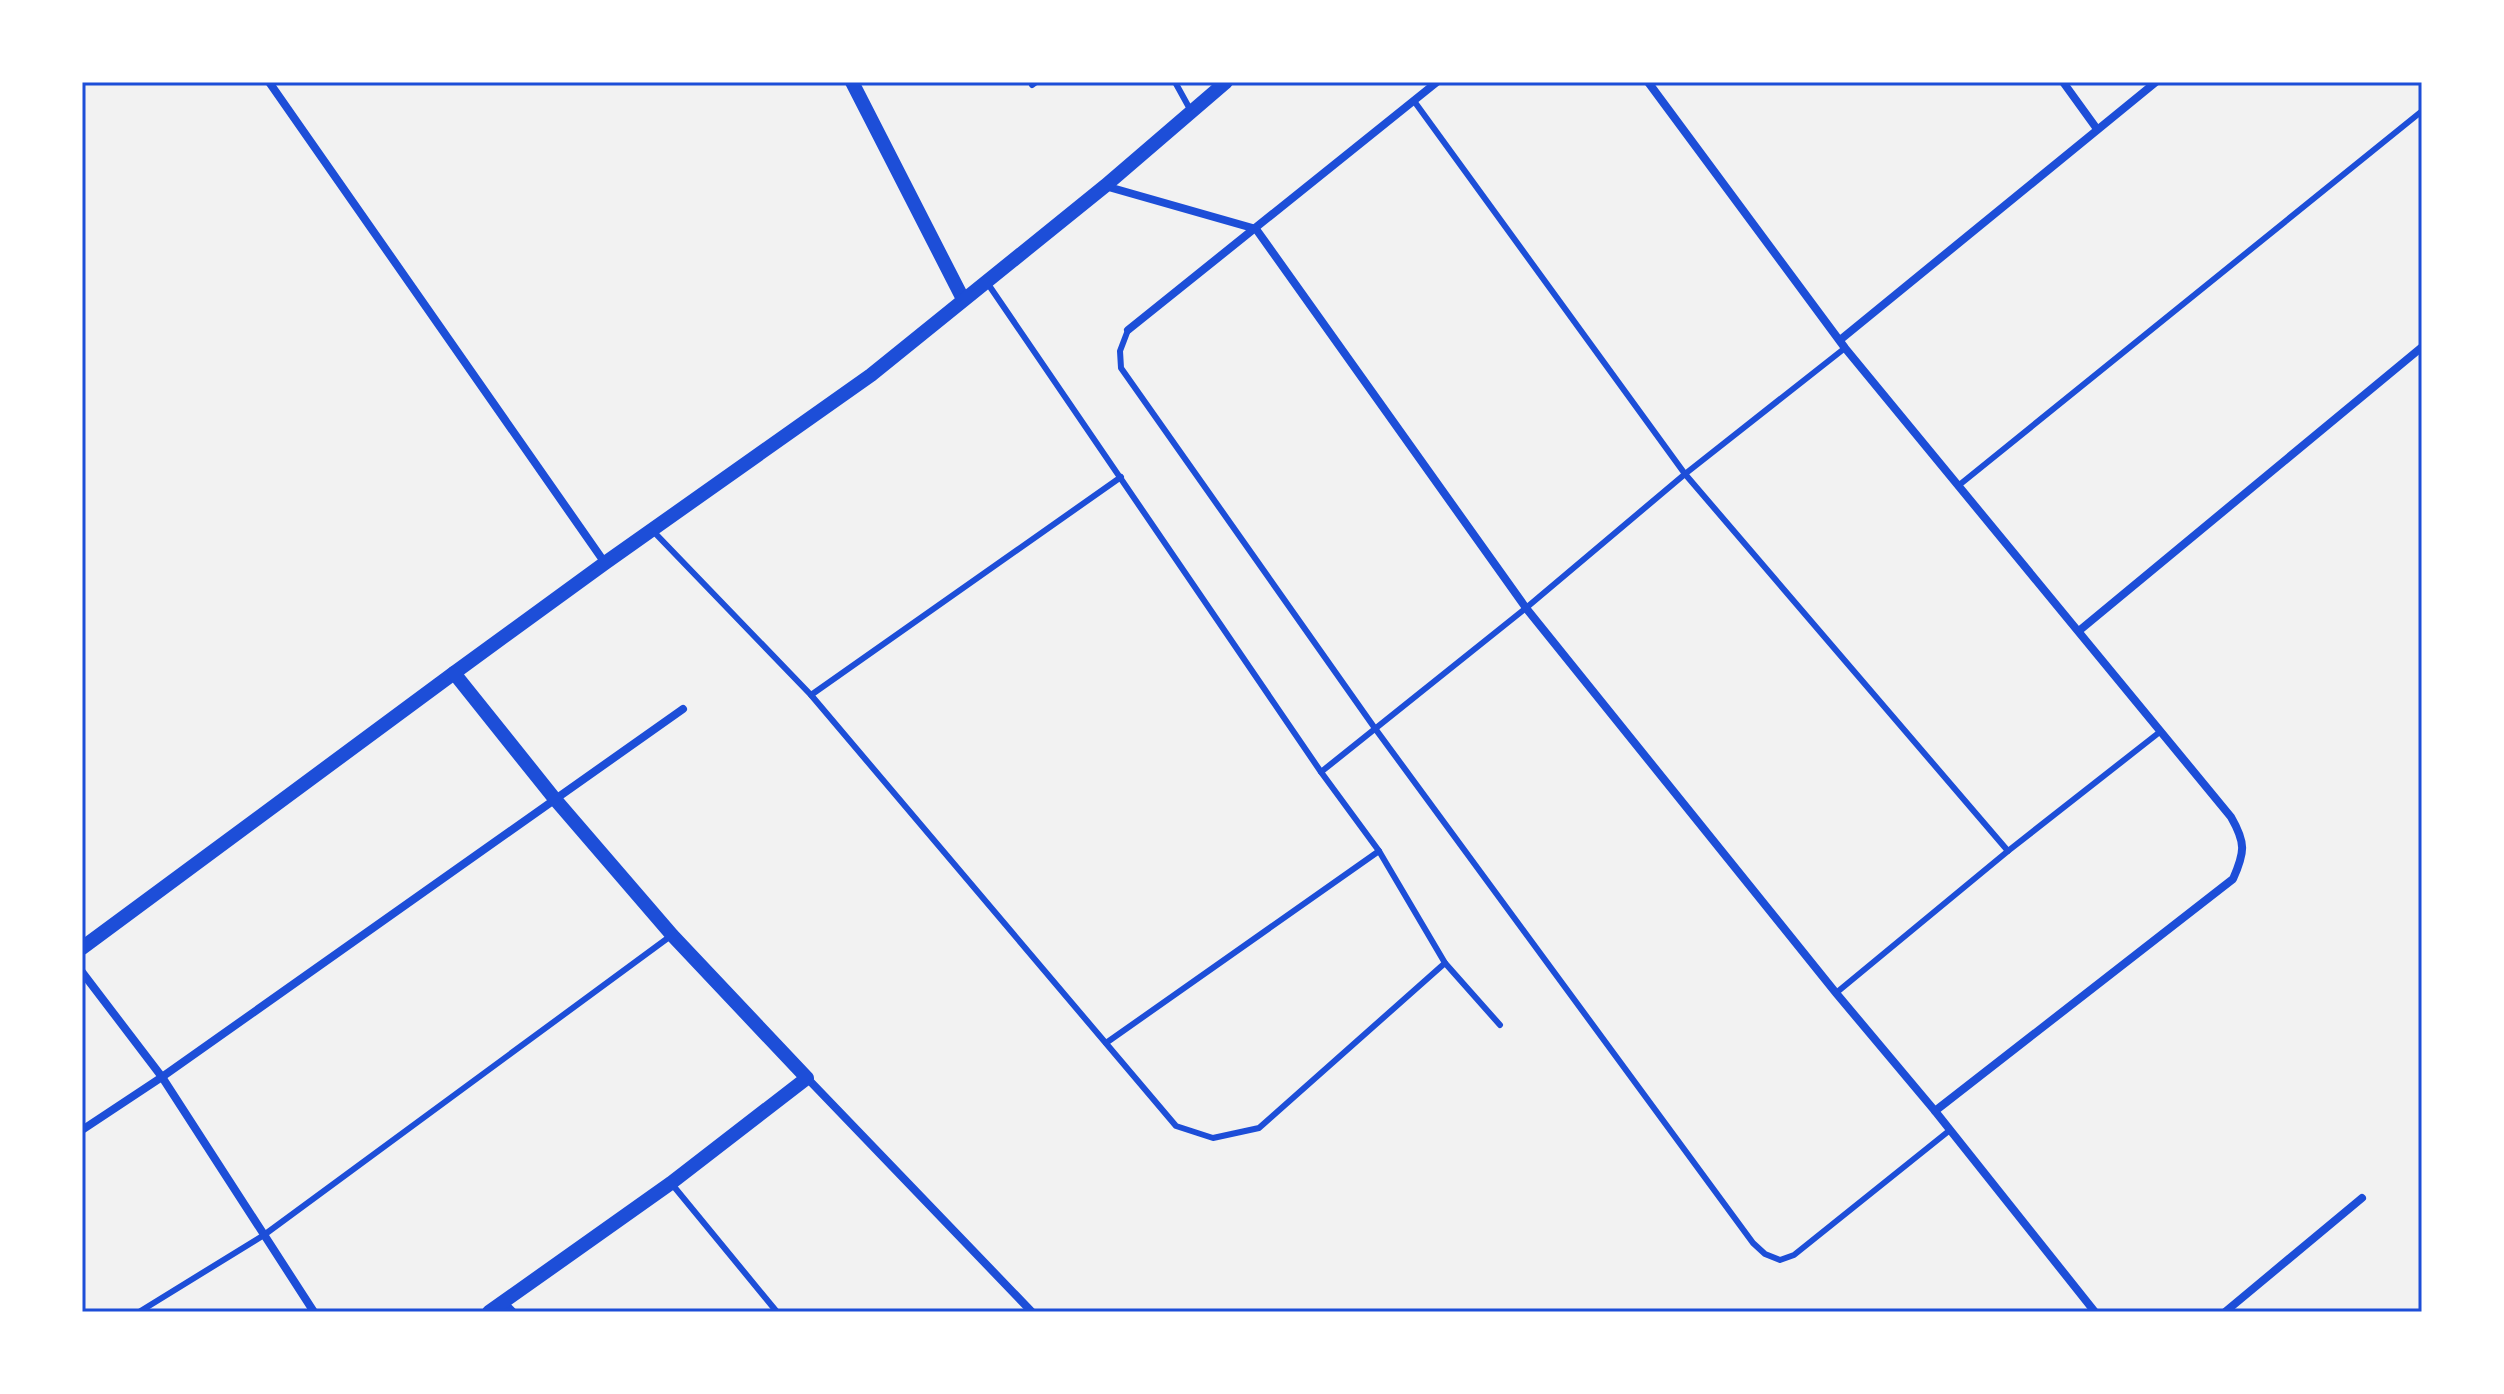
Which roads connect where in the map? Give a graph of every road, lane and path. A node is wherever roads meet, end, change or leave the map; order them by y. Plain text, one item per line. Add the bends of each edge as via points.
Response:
1 (269, 82) edge
2 (852, 82) edge
3 (1175, 82) edge
4 (1226, 82) edge
5 (1437, 82) edge
6 (1648, 82) edge
7 (2063, 82) edge
8 (2156, 82) edge
9 (1414, 101) junction
10 (1191, 111) junction
11 (2422, 111) edge
12 (2097, 129) junction
13 (1105, 186) junction
14 (1256, 229) junction
15 (986, 281) junction
16 (963, 299) junction
17 (1128, 330) joint
18 (1843, 344) junction
19 (2422, 347) edge
20 (1685, 474) junction
21 (1121, 477) junction
22 (1958, 486) junction
23 (653, 531) junction
24 (605, 563) junction
25 (1526, 608) junction
26 (2080, 630) junction
27 (454, 673) junction
28 (811, 695) junction
29 (683, 709) dead end
30 (1374, 727) junction
31 (2161, 731) junction
32 (1321, 772) junction
33 (554, 798) junction
34 (1379, 851) junction
35 (2008, 851) junction
36 (672, 935) junction
37 (82, 948) edge
38 (1445, 963) junction
39 (82, 972) edge
40 (1836, 993) junction
41 (1500, 1025) dead end
42 (1106, 1043) junction
43 (162, 1077) junction
44 (807, 1078) junction
45 (1935, 1111) junction
46 (82, 1130) edge
47 (1950, 1130) junction
48 (671, 1183) junction
49 (2362, 1198) dead end
50 (264, 1235) junction
51 (508, 1307) edge
52 (139, 1312) edge
53 (314, 1312) edge
54 (489, 1312) edge
55 (777, 1312) edge
56 (1032, 1312) edge
57 (2095, 1312) edge
58 (2225, 1312) edge

1 - 24 street
2 - 16 street
3 - 10 lane
4 - 10 street
5 - 9 street
6 - 18 street
7 - 12 street
8 - 12 street
9 - 14 street
9 - 20 lane
10 - 13 street
11 - 22 lane
12 - 18 street
13 - 14 street
13 - 15 street
14 - 17 street
14 - 25 street
15 - 16 street
15 - 21 lane
16 - 23 street via 871,375
17 - 30 lane via 1120,351 1121,368
18 - 20 lane
18 - 22 street
19 - 26 street
20 - 25 lane
20 - 35 lane
21 - 28 lane
21 - 32 lane
22 - 26 street
23 - 24 street
23 - 28 lane
24 - 27 street
25 - 30 lane
25 - 40 street
26 - 31 street
27 - 33 street
27 - 37 street
28 - 42 lane
29 - 33 street
30 - 32 lane
30 - 47 lane via 1765,1254 1780,1260 1794,1255
31 - 35 lane
31 - 45 street via 2242,835 2243,857 2233,879
32 - 34 lane
33 - 36 street
33 - 43 street
34 - 38 lane
34 - 42 lane
35 - 40 lane
36 - 44 street
36 - 50 lane
38 - 41 lane
38 - 42 lane via 1259,1128 1213,1138 1176,1126
39 - 43 street
40 - 45 street
43 - 46 street
43 - 50 street
44 - 48 street
44 - 56 street
45 - 47 street
47 - 57 street
48 - 51 street
48 - 55 lane
49 - 58 street
50 - 52 lane
50 - 53 street
51 - 54 street

